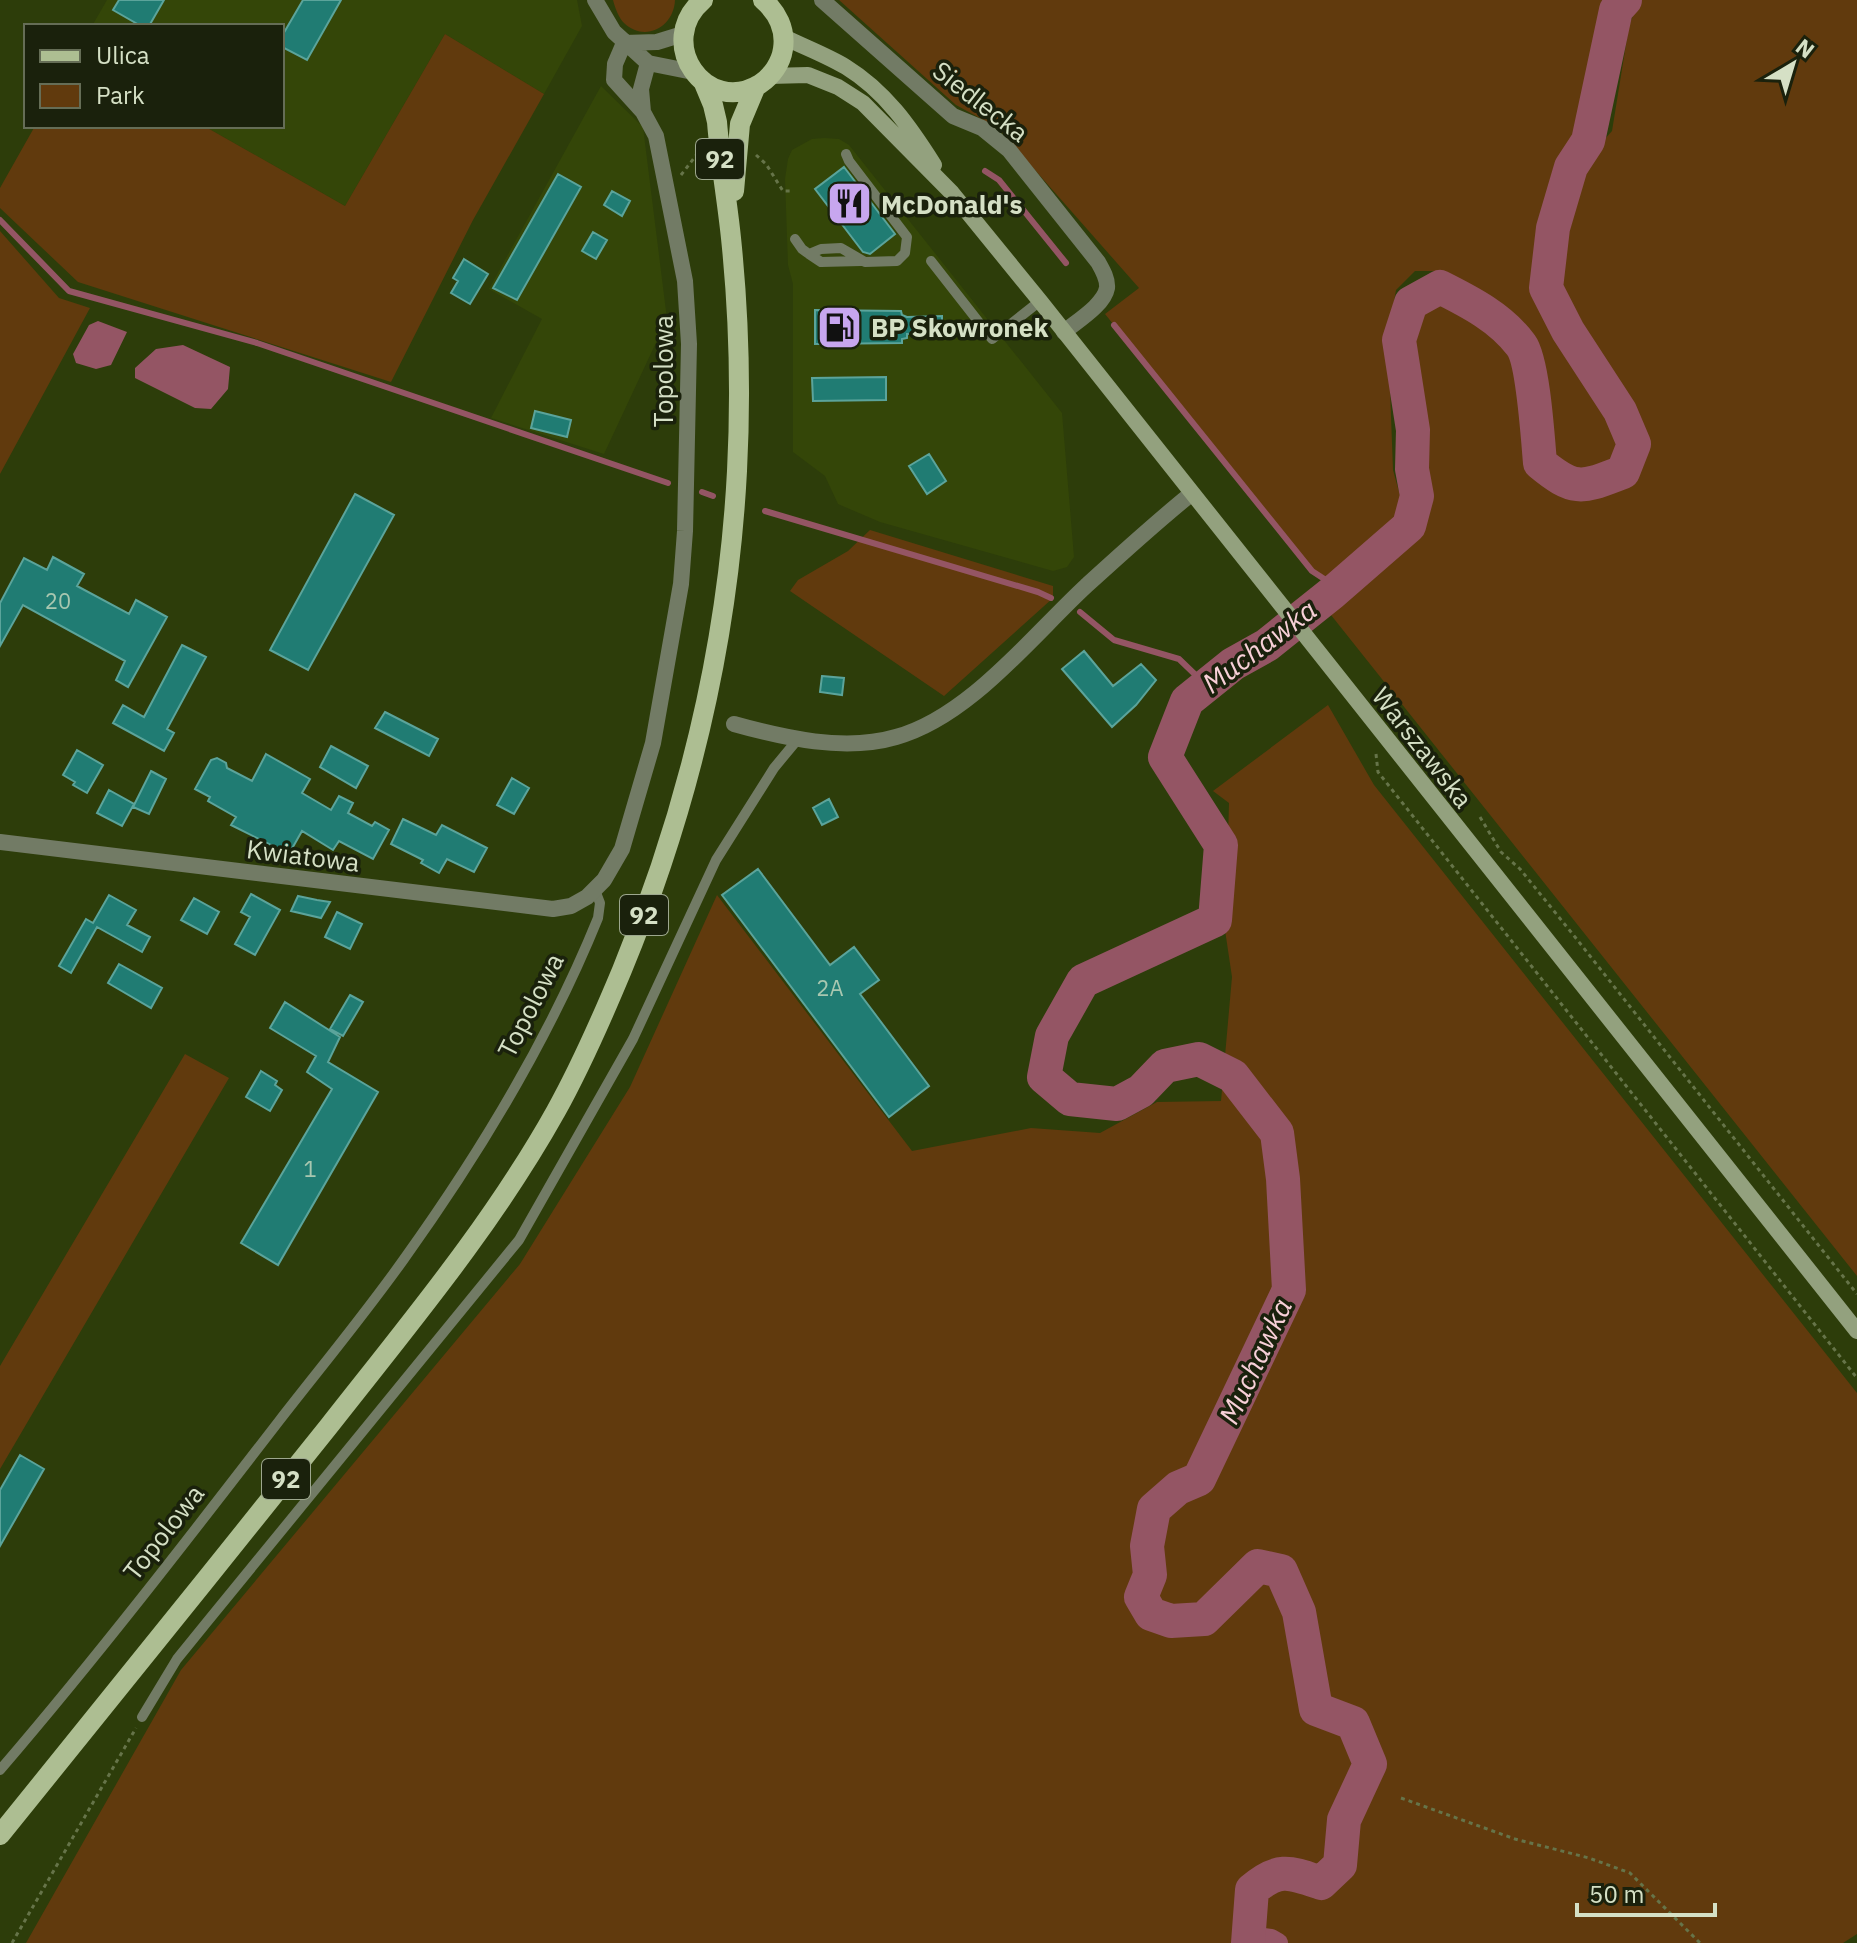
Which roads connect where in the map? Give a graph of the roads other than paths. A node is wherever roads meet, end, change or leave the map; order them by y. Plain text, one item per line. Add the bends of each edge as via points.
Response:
1 (595, 0) edge
2 (703, 0) edge
3 (763, 0) edge
4 (822, 0) edge
5 (686, 17) edge
6 (784, 37) junction
7 (624, 43) junction
8 (648, 63) junction
9 (698, 76) junction
10 (762, 81) junction
11 (643, 112) junction
12 (846, 154) dead end
13 (952, 193) junction
14 (732, 239) junction
15 (795, 239) dead end
16 (931, 261) dead end
17 (1040, 301) junction
18 (1064, 332) junction
19 (1191, 494) junction
20 (734, 724) dead end
21 (798, 739) junction
22 (0, 842) edge
23 (595, 890) junction
24 (1857, 1331) edge
25 (142, 1717) road end
26 (0, 1770) edge
27 (0, 1835) edge

1 - 7 street
2 - 5 main road
3 - 6 main road via 775,12
4 - 18 street, Siedlecka via 953,116 982,128 1009,150 1098,262 1107,289
5 - 7 street via 657,42
5 - 9 main road, 92 via 684,54
6 - 10 main road, 92 via 781,58
6 - 13 main road, Warszawska via 847,68 876,90 909,125
7 - 8 street
7 - 11 street, Topolowa via 614,80
8 - 9 street
8 - 11 street, Topolowa via 641,89
9 - 10 main road via 728,91
9 - 14 main road, 92 via 717,122
10 - 13 main road, Warszawska via 808,75 838,87 863,103
10 - 14 main road, 92 via 740,124
11 - 23 street, Topolowa via 656,136 688,310 681,584 644,779 617,860
12 - 15 lane via 907,237 905,253 897,261 861,261 841,248 809,254
13 - 17 main road, Warszawska
14 - 27 main road, 92 via 737,473 725,600 707,708 653,890 581,1064 522,1166 445,1278
16 - 17 lane via 992,339
17 - 18 main road, Warszawska
18 - 19 main road, Warszawska
19 - 21 street via 972,694 941,716 894,738 849,743
19 - 24 main road, Warszawska
20 - 21 street
21 - 25 lane via 716,860 633,1039 519,1240 177,1659
22 - 23 street, Kwiatowa via 544,908 571,906
23 - 26 lane, Topolowa via 598,918 557,1013 456,1184 143,1597

